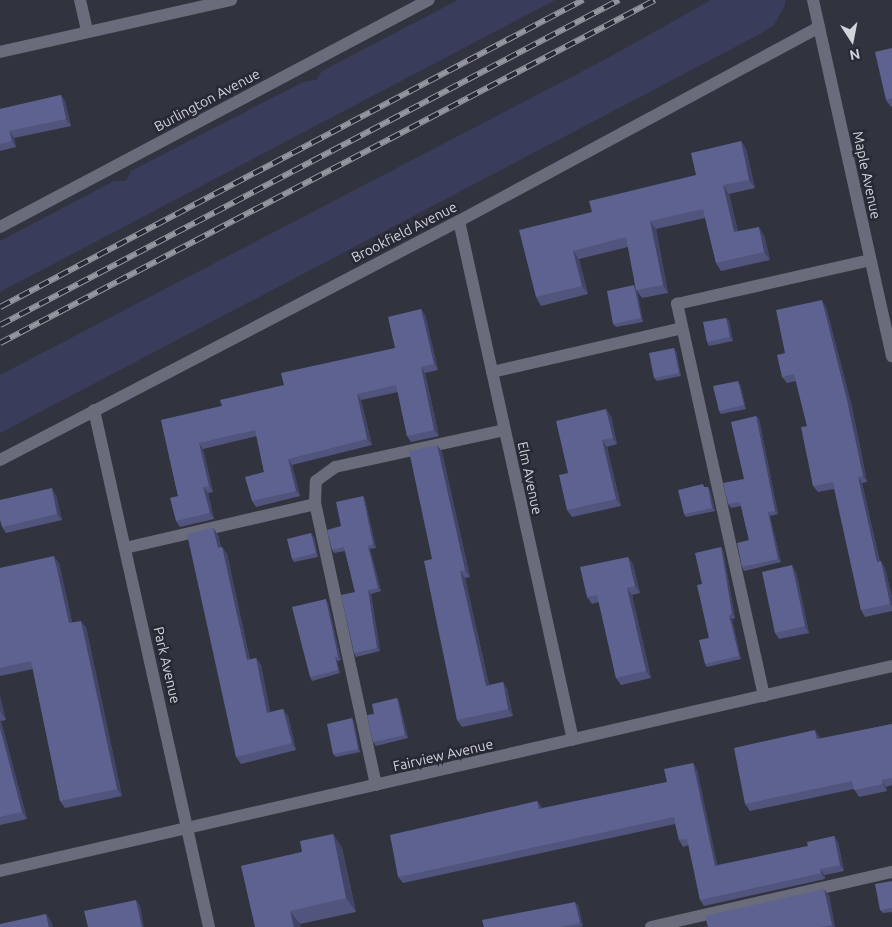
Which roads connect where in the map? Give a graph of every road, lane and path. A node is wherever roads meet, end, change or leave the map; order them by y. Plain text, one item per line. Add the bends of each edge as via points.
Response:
1 (80, 0) edge
2 (231, 0) edge
3 (429, 0) edge
4 (813, 0) edge
5 (819, 27) junction
6 (87, 32) junction
7 (0, 52) edge
8 (459, 221) junction
9 (0, 227) edge
10 (870, 260) junction
11 (682, 328) junction
12 (892, 356) edge
13 (492, 372) junction
14 (94, 410) junction
15 (504, 430) junction
16 (0, 460) edge
17 (315, 504) junction
18 (125, 548) junction
19 (892, 666) edge
20 (764, 696) junction
21 (573, 740) junction
22 (376, 785) junction
23 (188, 828) junction
24 (0, 871) edge
25 (892, 872) edge
26 (209, 927) edge
27 (651, 927) edge

1 - 6 street
2 - 6 street
3 - 9 street, Burlington Avenue
4 - 5 street, Maple Avenue
5 - 8 street, Brookfield Avenue
5 - 10 street, Maple Avenue
6 - 7 street
8 - 13 street, Elm Avenue
8 - 14 street, Brookfield Avenue
10 - 11 street via 677,304
10 - 12 street, Maple Avenue
11 - 13 street
11 - 20 street
13 - 15 street, Elm Avenue
14 - 16 street, Brookfield Avenue
14 - 18 street, Park Avenue
15 - 17 street via 335,467 316,481
15 - 21 street, Elm Avenue
17 - 18 street
17 - 22 street
18 - 23 street, Park Avenue
19 - 20 street, Fairview Avenue
20 - 21 street, Fairview Avenue
21 - 22 street, Fairview Avenue
22 - 23 street, Fairview Avenue
23 - 24 street, Fairview Avenue
23 - 26 street, Park Avenue
25 - 27 street

